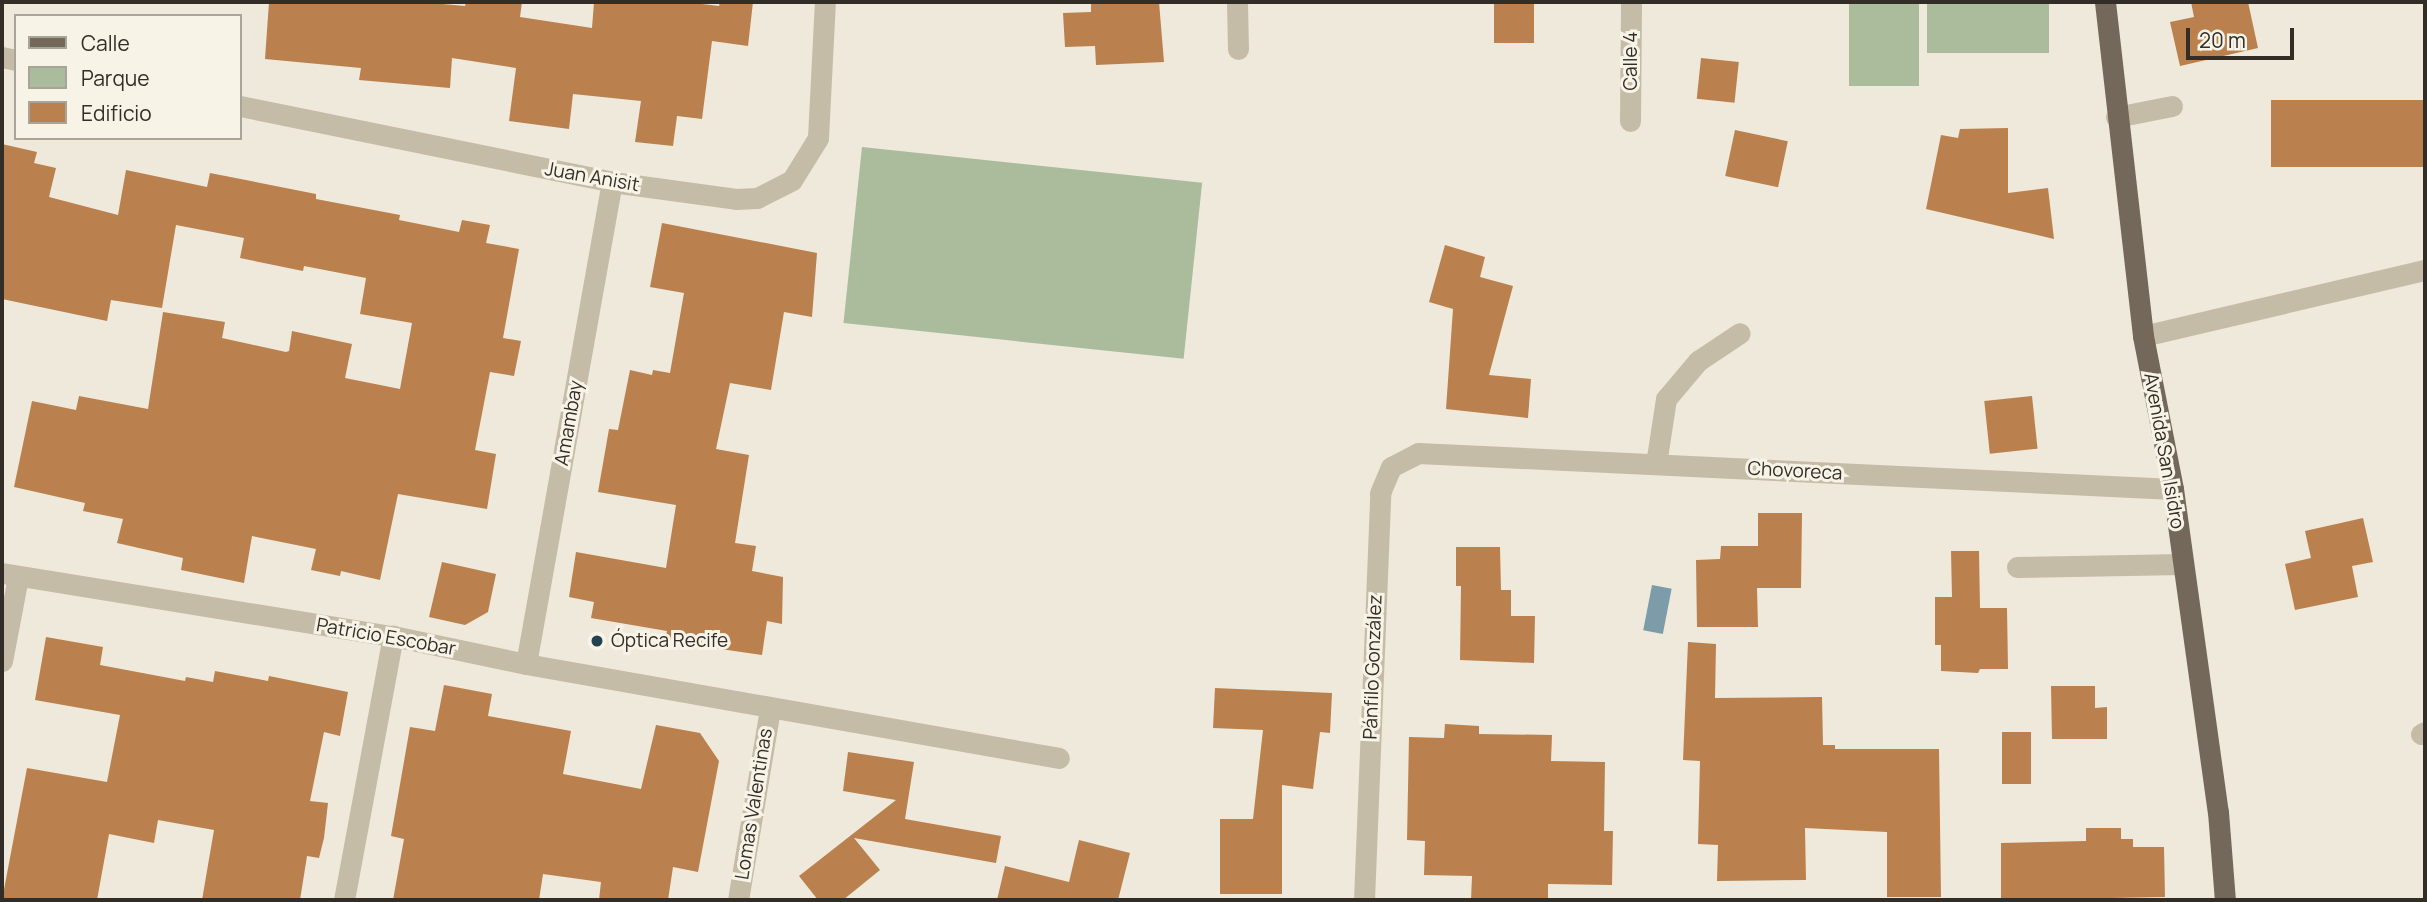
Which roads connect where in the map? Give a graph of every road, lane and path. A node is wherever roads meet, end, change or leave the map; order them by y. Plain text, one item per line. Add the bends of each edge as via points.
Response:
1 (825, 2) edge
2 (1237, 2) edge
3 (1631, 2) edge
4 (2105, 2) edge
5 (1238, 49) dead end
6 (242, 106) edge
7 (2172, 106) dead end
8 (2116, 117) junction
9 (1630, 121) dead end
10 (612, 182) junction
11 (2425, 270) edge
12 (1740, 333) dead end
13 (2143, 336) junction
14 (1418, 453) joint
15 (1656, 464) junction
16 (2173, 489) junction
17 (2183, 564) junction
18 (2017, 567) dead end
19 (10, 575) edge
20 (393, 636) junction
21 (2, 661) edge
22 (526, 664) junction
23 (770, 708) junction
24 (1059, 758) dead end
25 (344, 900) edge
26 (738, 900) edge
27 (1364, 900) edge
28 (2225, 900) edge

1 - 10 street, Juan Anisit via 818,138 792,180 757,198 736,199
2 - 5 street
3 - 9 street, Calle 4
4 - 8 main road, Avenida San Isidro
6 - 10 street, Juan Anisit
7 - 8 street
8 - 13 main road, Avenida San Isidro
10 - 22 street, Amambay
11 - 13 street
12 - 15 street via 1698,361 1666,399
13 - 16 main road, Avenida San Isidro
14 - 15 street, Chovoreca
14 - 27 street, Pánfilo González via 1391,467 1380,493
15 - 16 street, Chovoreca
16 - 17 main road, Avenida San Isidro
17 - 18 street
17 - 28 main road, Avenida San Isidro via 2218,812
19 - 20 street, Patricio Escobar
19 - 21 street
20 - 22 street, Patricio Escobar
20 - 25 street
22 - 23 street, Patricio Escobar
23 - 24 street, Patricio Escobar
23 - 26 street, Lomas Valentinas

